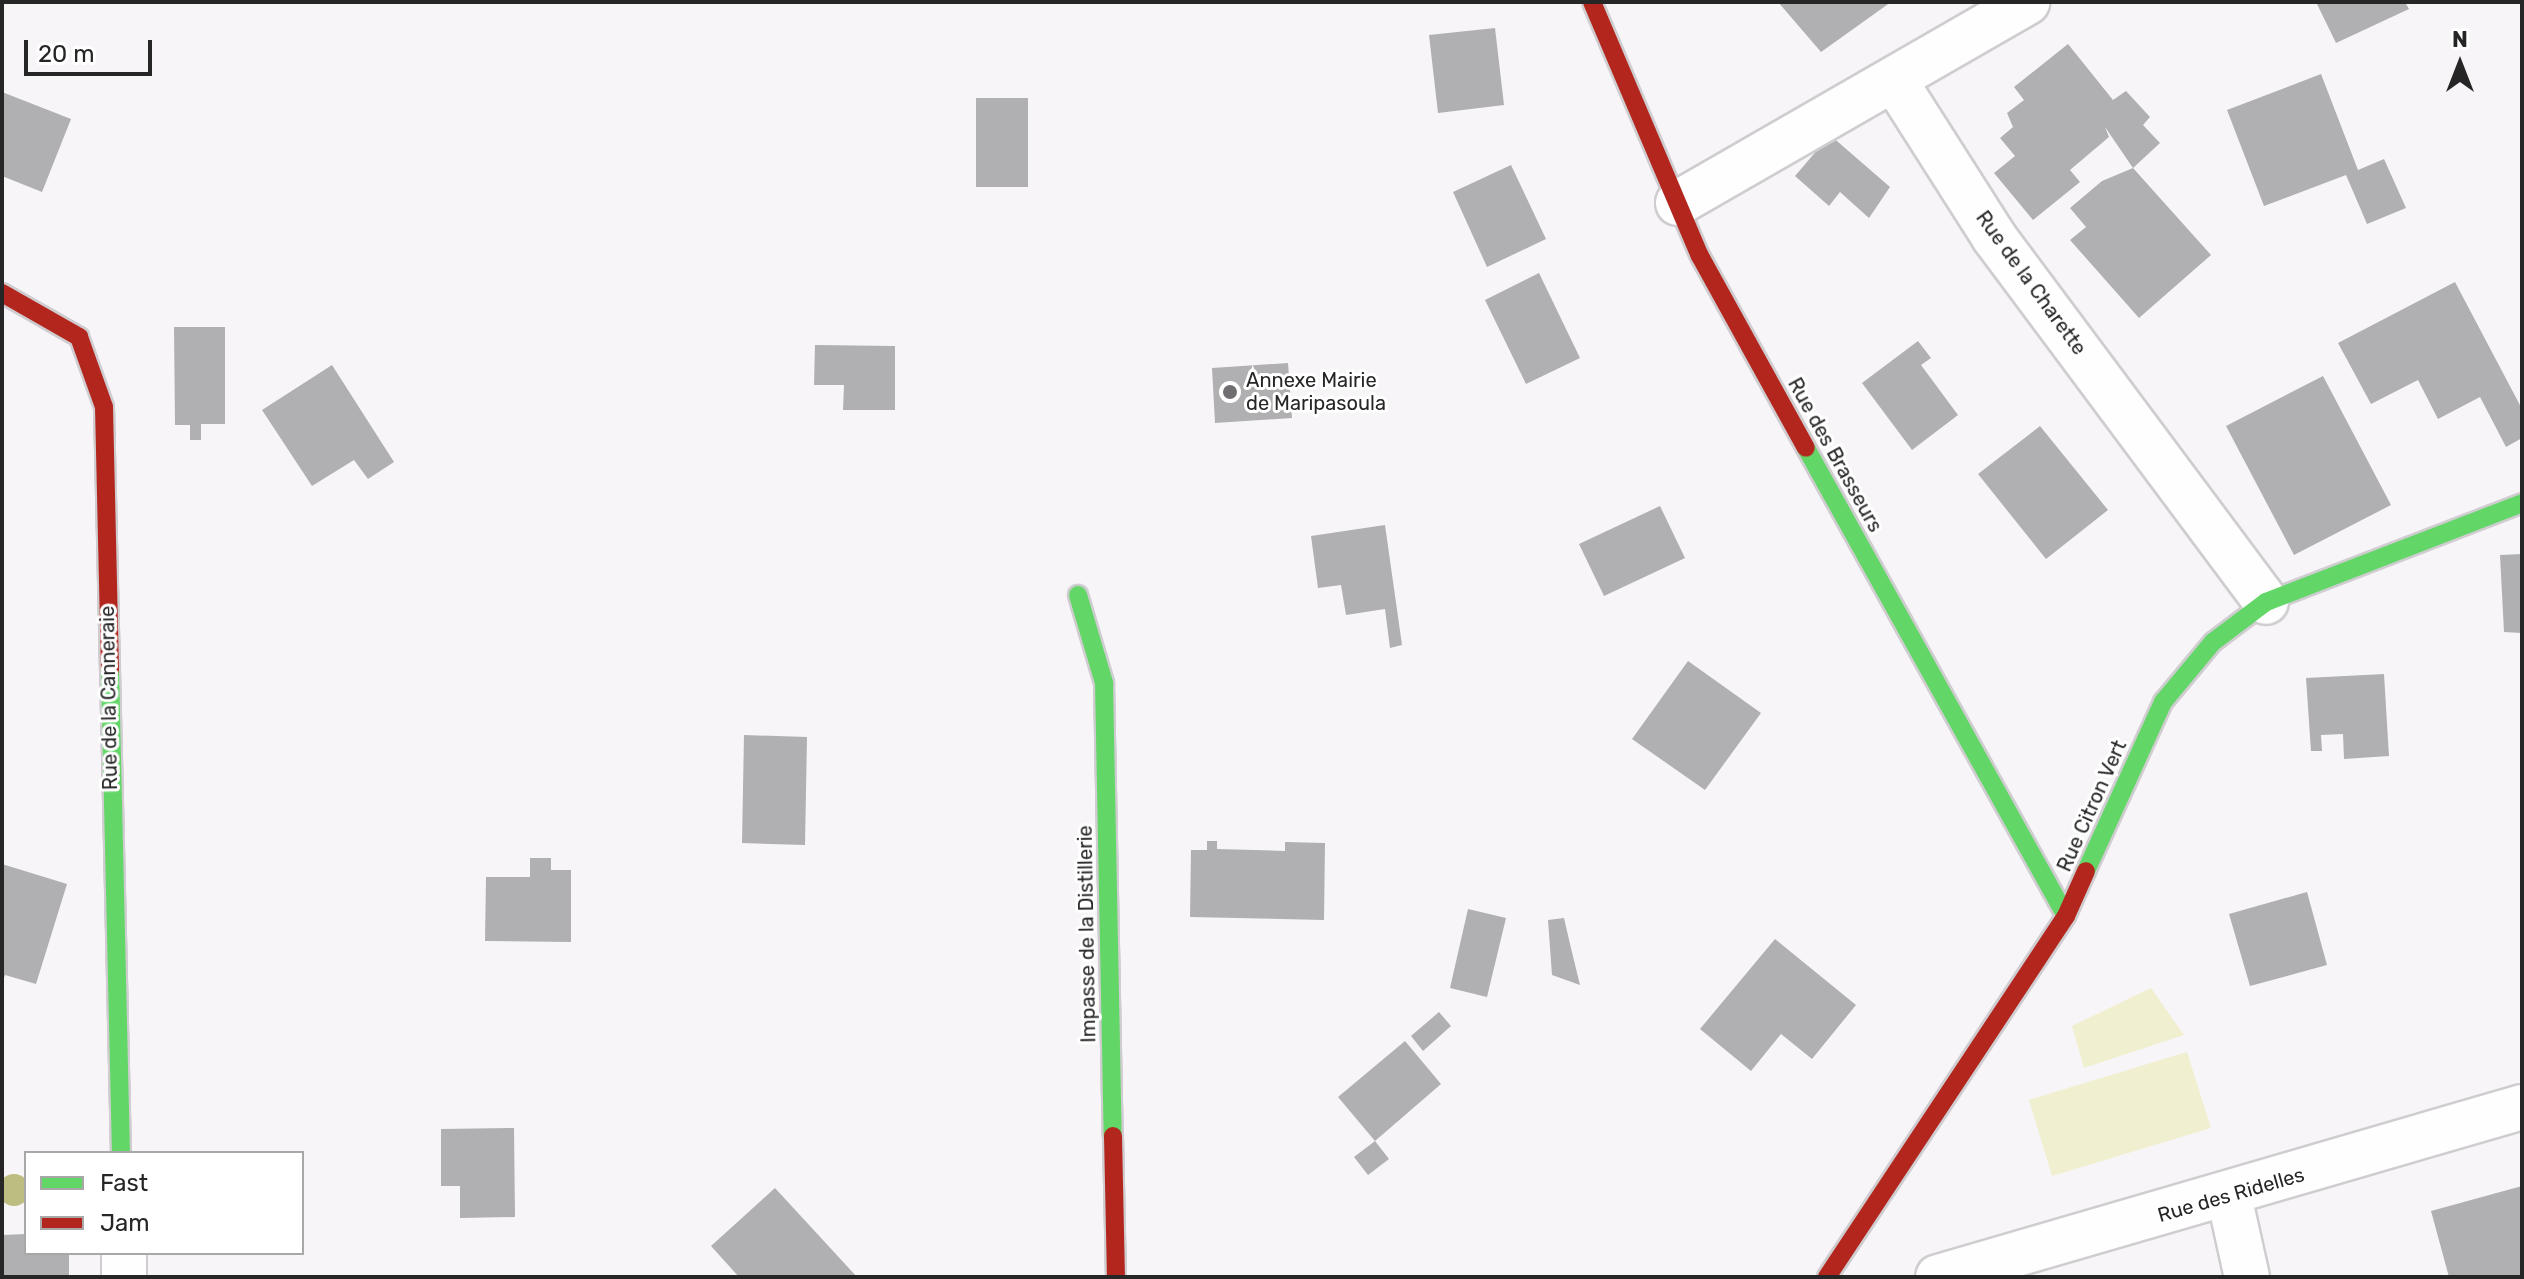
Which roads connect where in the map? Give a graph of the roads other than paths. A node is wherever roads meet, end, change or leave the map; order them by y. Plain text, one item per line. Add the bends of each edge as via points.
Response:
1 (1592, 2) edge
2 (2027, 2) edge
3 (1896, 83) junction
4 (1678, 203) junction
5 (2, 293) edge
6 (2522, 503) edge
7 (1078, 595) dead end
8 (2266, 602) junction
9 (2066, 916) junction
10 (2522, 1107) edge
11 (121, 1151) edge
12 (2229, 1196) junction
13 (124, 1255) edge
14 (124, 1277) edge
15 (1116, 1277) edge
16 (1827, 1277) edge
17 (1938, 1277) edge
18 (2247, 1277) edge

1 - 4 street, Rue des Brasseurs
2 - 3 street
3 - 4 street
3 - 8 street, Rue de la Charette via 1994,237
4 - 9 street, Rue des Brasseurs
5 - 11 street, Rue de la Canneraie via 79,337 104,407
6 - 8 street, Rue Citron Vert
7 - 15 street, Impasse de la Distillerie via 1104,683
8 - 9 street, Rue Citron Vert via 2213,642 2163,702
9 - 16 street, Rue Citron Vert
10 - 12 street, Rue des Ridelles
12 - 17 street, Rue des Ridelles
12 - 18 street
13 - 14 street

